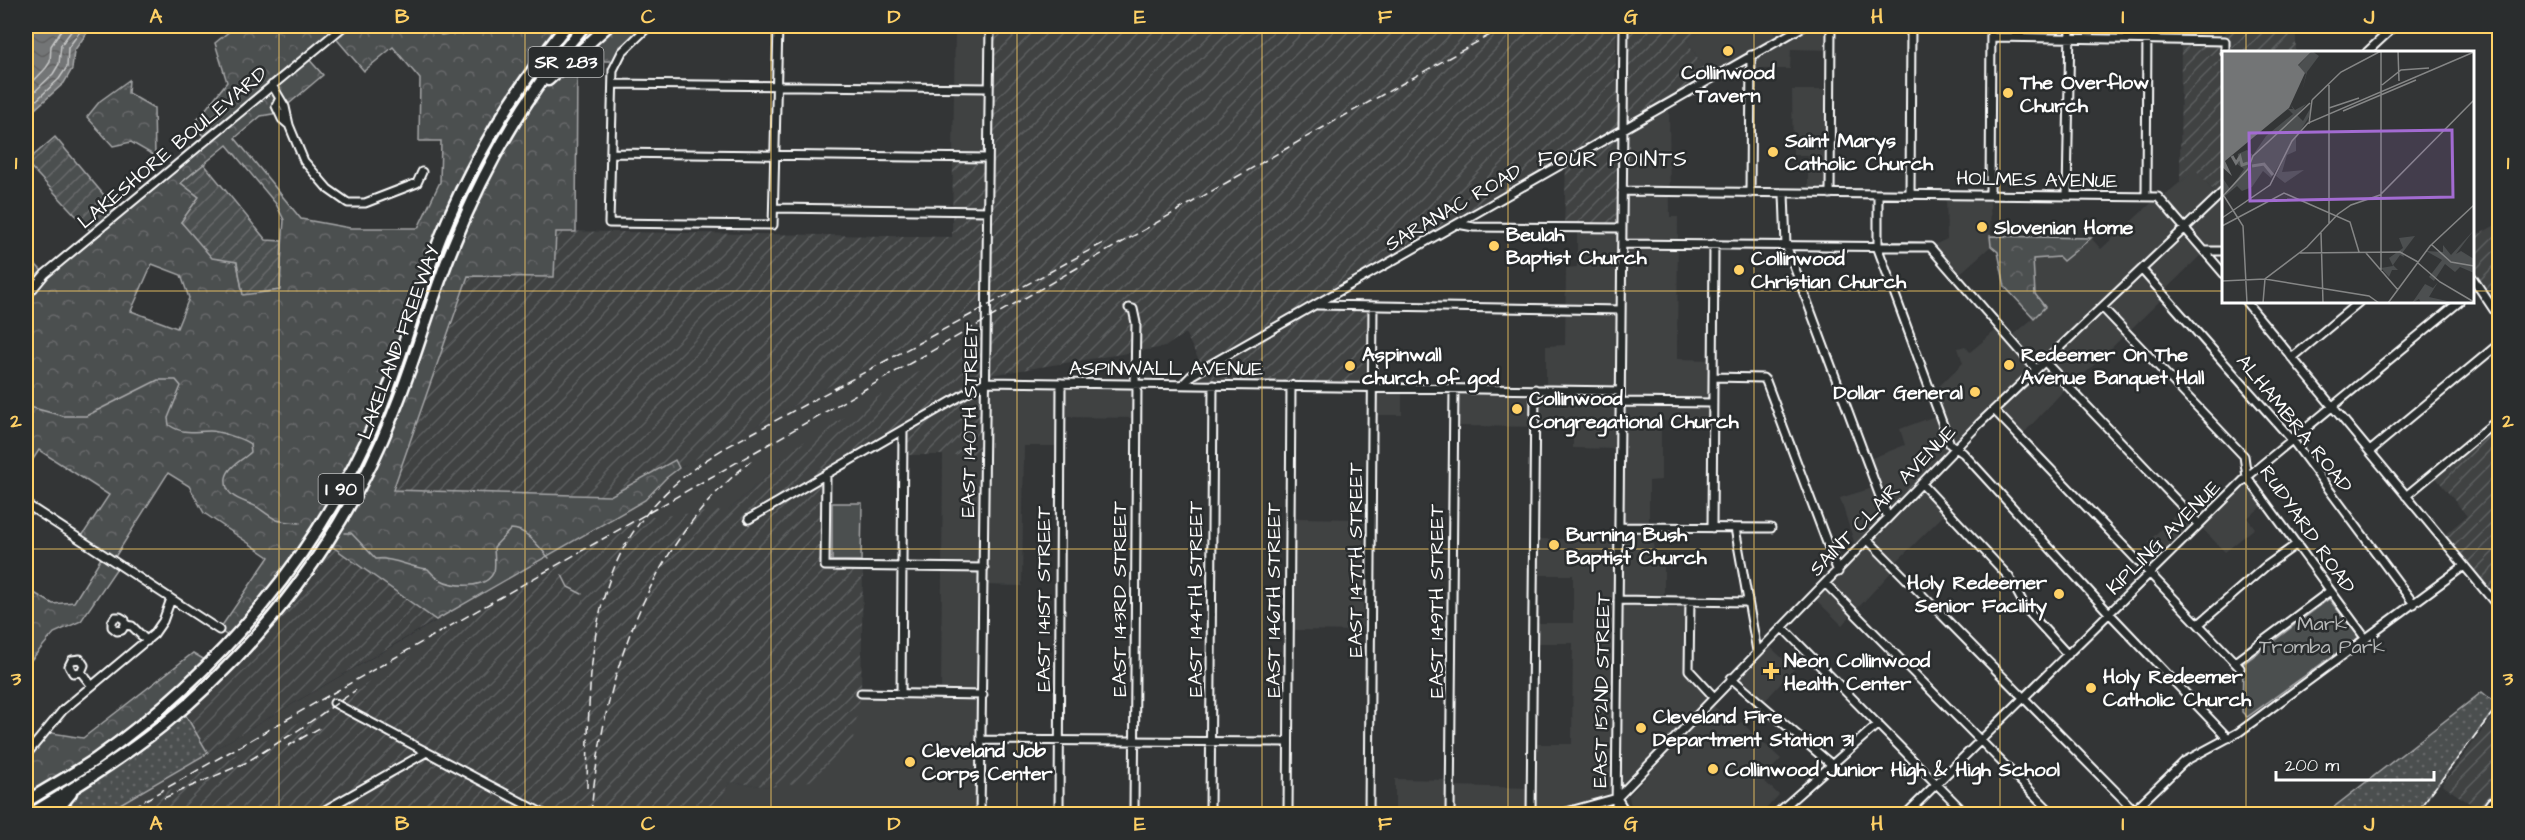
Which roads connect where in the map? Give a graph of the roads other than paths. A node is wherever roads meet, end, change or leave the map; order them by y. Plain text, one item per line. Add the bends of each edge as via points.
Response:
1 (344, 26) edge
2 (566, 26) edge
3 (584, 26) edge
4 (608, 26) edge
5 (649, 26) edge
6 (778, 26) edge
7 (990, 26) edge
8 (1624, 26) edge
9 (1804, 26) edge
10 (1831, 26) edge
11 (1911, 26) edge
12 (1991, 26) edge
13 (2070, 26) edge
14 (2147, 26) edge
15 (2395, 26) edge
16 (1991, 38) junction
17 (2070, 38) junction
18 (2147, 40) junction
19 (2225, 51) edge
20 (2368, 51) edge
21 (1751, 55) junction
22 (613, 84) junction
23 (272, 86) junction
24 (777, 86) junction
25 (989, 88) junction
26 (527, 102) junction
27 (1623, 129) junction
28 (611, 153) junction
29 (776, 156) junction
30 (988, 158) junction
31 (422, 172) dead end
32 (1622, 191) junction
33 (2222, 192) edge
34 (1750, 193) junction
35 (1784, 194) junction
36 (1830, 194) junction
37 (1878, 194) junction
38 (1910, 195) junction
39 (1990, 195) junction
40 (2067, 196) junction
41 (2146, 197) junction
42 (775, 208) junction
43 (988, 211) junction
44 (1456, 224) junction
45 (1622, 228) junction
46 (2184, 229) junction
47 (1622, 244) junction
48 (1714, 244) junction
49 (1786, 245) junction
50 (1877, 246) junction
51 (2205, 251) junction
52 (2222, 251) edge
53 (2142, 270) junction
54 (2222, 273) edge
55 (2475, 288) edge
56 (26, 297) edge
57 (2247, 303) edge
58 (2359, 303) edge
59 (2458, 303) edge
60 (1316, 305) junction
61 (1373, 306) junction
62 (2102, 307) junction
63 (1130, 308) dead end
64 (1621, 310) junction
65 (2499, 319) edge
66 (2499, 343) edge
67 (2292, 358) junction
68 (2045, 362) junction
69 (2036, 369) junction
70 (1713, 377) junction
71 (985, 382) junction
72 (1061, 383) junction
73 (1136, 384) junction
74 (1183, 384) junction
75 (1213, 385) junction
76 (1291, 385) junction
77 (1372, 387) junction
78 (1454, 388) junction
79 (1535, 389) junction
80 (1620, 391) junction
81 (1620, 402) junction
82 (1713, 403) junction
83 (2332, 408) junction
84 (1994, 410) junction
85 (2499, 418) edge
86 (903, 430) junction
87 (2293, 441) junction
88 (1955, 449) junction
89 (2370, 451) junction
90 (826, 474) junction
91 (2247, 477) junction
92 (1922, 484) junction
93 (2406, 496) junction
94 (26, 504) edge
95 (1888, 518) junction
96 (749, 519) dead end
97 (2199, 524) junction
98 (1619, 527) junction
99 (1712, 528) junction
100 (1735, 528) junction
101 (1771, 528) dead end
102 (1868, 540) junction
103 (2297, 544) junction
104 (2464, 566) junction
105 (903, 567) junction
106 (984, 568) junction
107 (1838, 572) junction
108 (2150, 574) junction
109 (1825, 583) junction
110 (2330, 591) junction
111 (171, 599) junction
112 (1618, 600) junction
113 (1690, 601) junction
114 (1748, 602) junction
115 (2414, 604) junction
116 (2499, 609) edge
117 (2109, 614) junction
118 (2199, 624) junction
119 (126, 625) dead end
120 (1782, 627) junction
121 (219, 630) dead end
122 (2366, 639) junction
123 (147, 641) junction
124 (1757, 651) junction
125 (2068, 655) junction
126 (81, 672) dead end
127 (1731, 678) junction
128 (92, 686) junction
129 (861, 693) dead end
130 (901, 694) junction
131 (984, 695) junction
132 (1714, 697) junction
133 (2024, 699) junction
134 (334, 703) dead end
135 (1878, 724) junction
136 (2228, 738) junction
137 (982, 740) junction
138 (1059, 741) junction
139 (1135, 741) junction
140 (1211, 742) junction
141 (1288, 742) junction
142 (1982, 742) junction
143 (425, 753) junction
144 (26, 755) edge
145 (1832, 765) junction
146 (1937, 785) junction
147 (75, 788) junction
148 (1617, 798) junction
149 (26, 801) edge
150 (2491, 802) dead end
151 (532, 811) edge
152 (2132, 812) edge
153 (31, 814) edge
154 (47, 814) edge
155 (318, 814) edge
156 (544, 814) edge
157 (980, 814) edge
158 (1059, 814) edge
159 (1134, 814) edge
160 (1210, 814) edge
161 (1288, 814) edge
162 (1369, 814) edge
163 (1450, 814) edge
164 (1531, 814) edge
165 (1559, 814) edge
166 (1617, 814) edge
167 (1627, 814) edge
168 (1776, 814) edge
169 (1906, 814) edge
170 (1966, 814) edge
171 (2053, 814) edge
172 (2482, 814) edge

1 - 23 street, LAKESHORE BOULEVARD
2 - 149 highway, LAKELAND FREEWAY / I 90 via 496,123 461,192 433,256 379,412 312,540 268,600 190,683 95,760
3 - 26 highway, LAKELAND FREEWAY / I 90
4 - 26 highway, SR 283
5 - 22 street via 616,61
6 - 24 street
7 - 25 street, EAST 140TH STREET
8 - 27 street, EAST 152ND STREET
9 - 21 street, SARANAC ROAD
10 - 36 street
11 - 38 street
12 - 16 street
13 - 17 street
14 - 18 street
15 - 20 street
16 - 17 street
16 - 39 street
17 - 18 street
17 - 40 street
18 - 19 street via 2225,41
18 - 41 street
21 - 27 street, SARANAC ROAD
21 - 34 street
22 - 24 street
22 - 28 street
23 - 31 street via 279,100 279,113 314,174 348,203 365,203 417,183
23 - 56 street, LAKESHORE BOULEVARD via 45,274
24 - 25 street
24 - 29 street
25 - 30 street, EAST 140TH STREET
26 - 147 highway, LAKELAND FREEWAY / I 90 via 485,173 461,226 379,447 316,558 255,637 206,688 155,732
27 - 32 street, EAST 152ND STREET
27 - 44 street, SARANAC ROAD
28 - 29 street
28 - 42 street via 609,223 772,226
29 - 30 street
29 - 42 street
30 - 43 street, EAST 140TH STREET
32 - 34 street, HOLMES AVENUE
32 - 45 street, EAST 152ND STREET
33 - 46 street, SAINT CLAIR AVENUE
34 - 35 street, HOLMES AVENUE
35 - 36 street, HOLMES AVENUE
35 - 49 street
36 - 37 street, HOLMES AVENUE
37 - 38 street, HOLMES AVENUE
37 - 50 street
38 - 39 street, HOLMES AVENUE
39 - 40 street, HOLMES AVENUE
40 - 41 street, HOLMES AVENUE
41 - 46 street, HOLMES AVENUE via 2158,197
42 - 43 street
43 - 71 street, EAST 140TH STREET
44 - 45 street
44 - 60 street, SARANAC ROAD
45 - 47 street, EAST 152ND STREET
46 - 51 street
46 - 53 street, SAINT CLAIR AVENUE
47 - 48 street
47 - 64 street, EAST 152ND STREET
48 - 49 street
48 - 70 street
49 - 50 street
49 - 95 street
50 - 69 street via 1930,247
50 - 88 street via 1938,415
51 - 52 street
51 - 54 street
53 - 62 street, SAINT CLAIR AVENUE
53 - 87 street, ALHAMBRA ROAD
55 - 65 street
57 - 67 street
58 - 67 street
59 - 83 street, KIPLING AVENUE
60 - 61 street
60 - 74 street, SARANAC ROAD via 1192,375
61 - 64 street
61 - 77 street, EAST 147TH STREET
62 - 68 street, SAINT CLAIR AVENUE
62 - 91 street, RUDYARD ROAD via 2244,456
63 - 73 street, EAST 143RD STREET via 1136,323
64 - 80 street, EAST 152ND STREET
66 - 89 street
67 - 83 street
68 - 69 street, SAINT CLAIR AVENUE
68 - 97 street
69 - 84 street, SAINT CLAIR AVENUE
70 - 82 street
70 - 107 street via 1763,378
71 - 72 street, ASPINWALL AVENUE
71 - 86 street
71 - 106 street, EAST 140TH STREET
72 - 73 street, ASPINWALL AVENUE
72 - 138 street, EAST 141ST STREET
73 - 74 street, ASPINWALL AVENUE
73 - 139 street, EAST 143RD STREET
74 - 75 street, ASPINWALL AVENUE
75 - 76 street, ASPINWALL AVENUE
75 - 140 street, EAST 144TH STREET
76 - 77 street, ASPINWALL AVENUE
76 - 141 street, EAST 146TH STREET
77 - 78 street, ASPINWALL AVENUE
77 - 162 street, EAST 147TH STREET
78 - 79 street, ASPINWALL AVENUE
78 - 163 street, EAST 149TH STREET
79 - 80 street, ASPINWALL AVENUE
79 - 164 street
80 - 81 street, EAST 152ND STREET
81 - 82 street
81 - 98 street, EAST 152ND STREET
82 - 99 street
83 - 87 street, KIPLING AVENUE
83 - 89 street
84 - 88 street, SAINT CLAIR AVENUE
84 - 108 street
85 - 93 street
86 - 90 street
86 - 105 street
87 - 91 street, KIPLING AVENUE
87 - 115 street, ALHAMBRA ROAD
88 - 92 street, SAINT CLAIR AVENUE
88 - 117 street via 1963,453
89 - 93 street
90 - 96 street
90 - 105 street via 825,566
91 - 97 street, KIPLING AVENUE
91 - 103 street, RUDYARD ROAD
92 - 95 street, SAINT CLAIR AVENUE
92 - 125 street via 2009,577 2027,610
93 - 104 street
94 - 111 street
95 - 102 street, SAINT CLAIR AVENUE
97 - 108 street, KIPLING AVENUE
98 - 99 street
98 - 112 street, EAST 152ND STREET
99 - 100 street
100 - 101 street
100 - 114 street
102 - 107 street, SAINT CLAIR AVENUE
102 - 133 street
103 - 110 street, RUDYARD ROAD
103 - 118 street
104 - 115 street
104 - 116 street
105 - 106 street
105 - 130 street
106 - 131 street, EAST 140TH STREET
107 - 109 street, SAINT CLAIR AVENUE
108 - 117 street, KIPLING AVENUE
108 - 118 street
109 - 120 street, SAINT CLAIR AVENUE
109 - 142 street
110 - 118 street via 2238,665
110 - 122 street, RUDYARD ROAD
111 - 121 street
111 - 123 street via 163,621
112 - 113 street
112 - 148 street, EAST 152ND STREET
113 - 114 street
113 - 132 street via 1689,670
114 - 124 street
115 - 122 street
117 - 125 street, KIPLING AVENUE
117 - 136 street
119 - 123 street
120 - 124 street, SAINT CLAIR AVENUE
120 - 135 street
122 - 136 street
123 - 128 street
124 - 127 street, SAINT CLAIR AVENUE
125 - 133 street, KIPLING AVENUE
126 - 128 street
127 - 132 street, SAINT CLAIR AVENUE
127 - 145 street
128 - 144 street via 63,710
129 - 130 street
130 - 131 street
131 - 137 street, EAST 140TH STREET
132 - 148 street, SAINT CLAIR AVENUE
133 - 142 street, KIPLING AVENUE
133 - 152 street
134 - 143 street
135 - 145 street
135 - 146 street
136 - 152 street via 2185,761
137 - 138 street
137 - 157 street, EAST 140TH STREET
138 - 139 street
138 - 158 street, EAST 141ST STREET
139 - 140 street
139 - 159 street, EAST 143RD STREET
140 - 141 street
140 - 160 street, EAST 144TH STREET
141 - 161 street, EAST 146TH STREET
142 - 146 street, KIPLING AVENUE
142 - 171 street
143 - 151 street
143 - 155 street
145 - 168 street
146 - 169 street, KIPLING AVENUE
146 - 170 street
147 - 153 highway, LAKELAND FREEWAY / I 90
147 - 154 highway
148 - 165 street
148 - 166 street, EAST 152ND STREET
148 - 167 street
150 - 172 street
151 - 156 street

